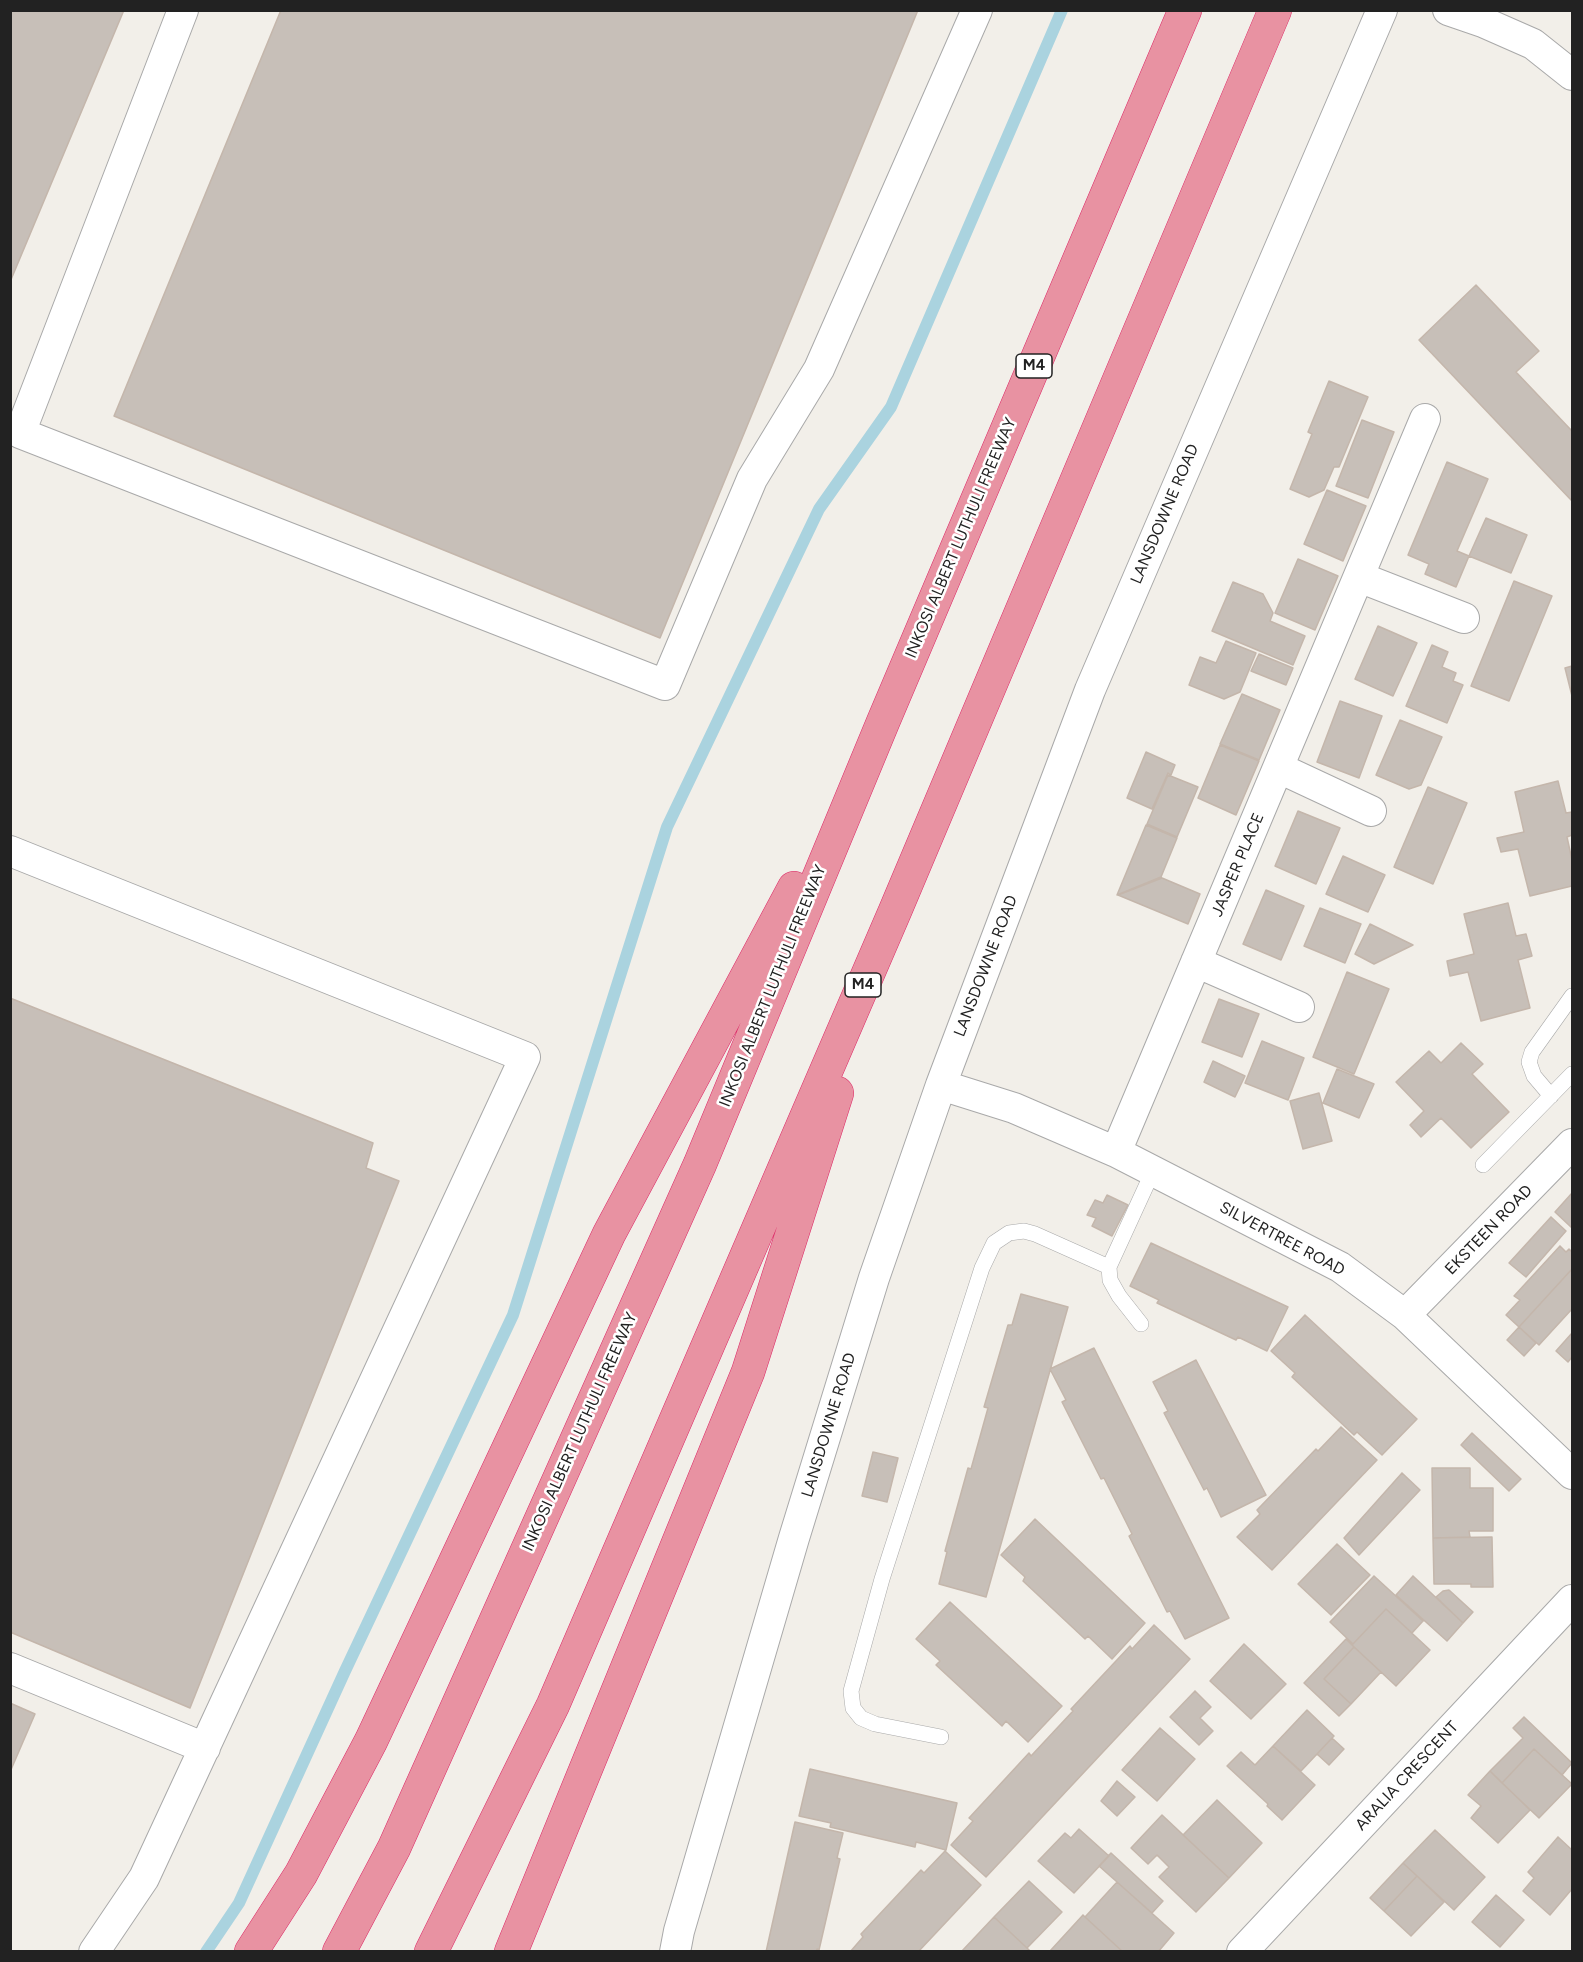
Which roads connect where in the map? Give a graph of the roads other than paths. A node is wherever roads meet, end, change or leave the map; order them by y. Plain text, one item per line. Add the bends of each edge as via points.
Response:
1 (183, 10) edge
2 (977, 10) edge
3 (1185, 10) edge
4 (1275, 10) edge
5 (1382, 10) edge
6 (1448, 10) edge
7 (1572, 75) edge
8 (1425, 419) dead end
9 (1359, 577) junction
10 (1464, 618) dead end
11 (883, 722) junction
12 (1279, 768) junction
13 (1371, 811) dead end
14 (10, 851) edge
15 (895, 911) junction
16 (1196, 962) junction
17 (1572, 996) edge
18 (1299, 1007) dead end
19 (1572, 1074) edge
20 (941, 1085) junction
21 (1551, 1096) junction
22 (1572, 1144) edge
23 (1116, 1152) junction
24 (1483, 1165) dead end
25 (1153, 1171) junction
26 (1109, 1267) junction
27 (1405, 1315) junction
28 (1141, 1324) dead end
29 (1572, 1474) edge
30 (1572, 1600) edge
31 (10, 1668) edge
32 (941, 1737) dead end
33 (205, 1748) junction
34 (94, 1952) edge
35 (251, 1952) edge
36 (339, 1952) edge
37 (431, 1952) edge
38 (511, 1952) edge
39 (675, 1952) edge
40 (1242, 1952) edge

1 - 2 street via 20,433 665,685 752,479 819,369
3 - 11 highway, INKOSI ALBERT LUTHULI FREEWAY / M4
4 - 15 highway, M4
5 - 20 street, LANSDOWNE ROAD via 1090,690
6 - 7 street via 1533,44
8 - 9 street, JASPER PLACE
9 - 10 street
9 - 12 street, JASPER PLACE
11 - 35 highway via 609,1234 371,1741 301,1874
11 - 36 highway, INKOSI ALBERT LUTHULI FREEWAY / M4 via 700,1164 394,1848
12 - 13 street
12 - 16 street, JASPER PLACE
14 - 33 street via 525,1058
15 - 37 highway, M4 via 553,1705
15 - 38 highway via 748,1372
16 - 18 street
16 - 23 street, JASPER PLACE
17 - 21 lane via 1529,1062 1534,1076
19 - 21 lane
20 - 23 street, SILVERTREE ROAD via 1014,1108
20 - 39 street, LANSDOWNE ROAD via 867,1300
21 - 24 lane
22 - 27 street, EKSTEEN ROAD
23 - 25 street, SILVERTREE ROAD
25 - 26 lane
25 - 27 street, SILVERTREE ROAD via 1340,1267
26 - 28 lane via 1110,1280
26 - 32 lane via 1024,1232 1009,1233 994,1243 982,1268 882,1579 851,1691 853,1708 861,1718
27 - 29 street, SILVERTREE ROAD
30 - 40 street, ARALIA CRESCENT
31 - 33 street
33 - 34 street via 144,1878

